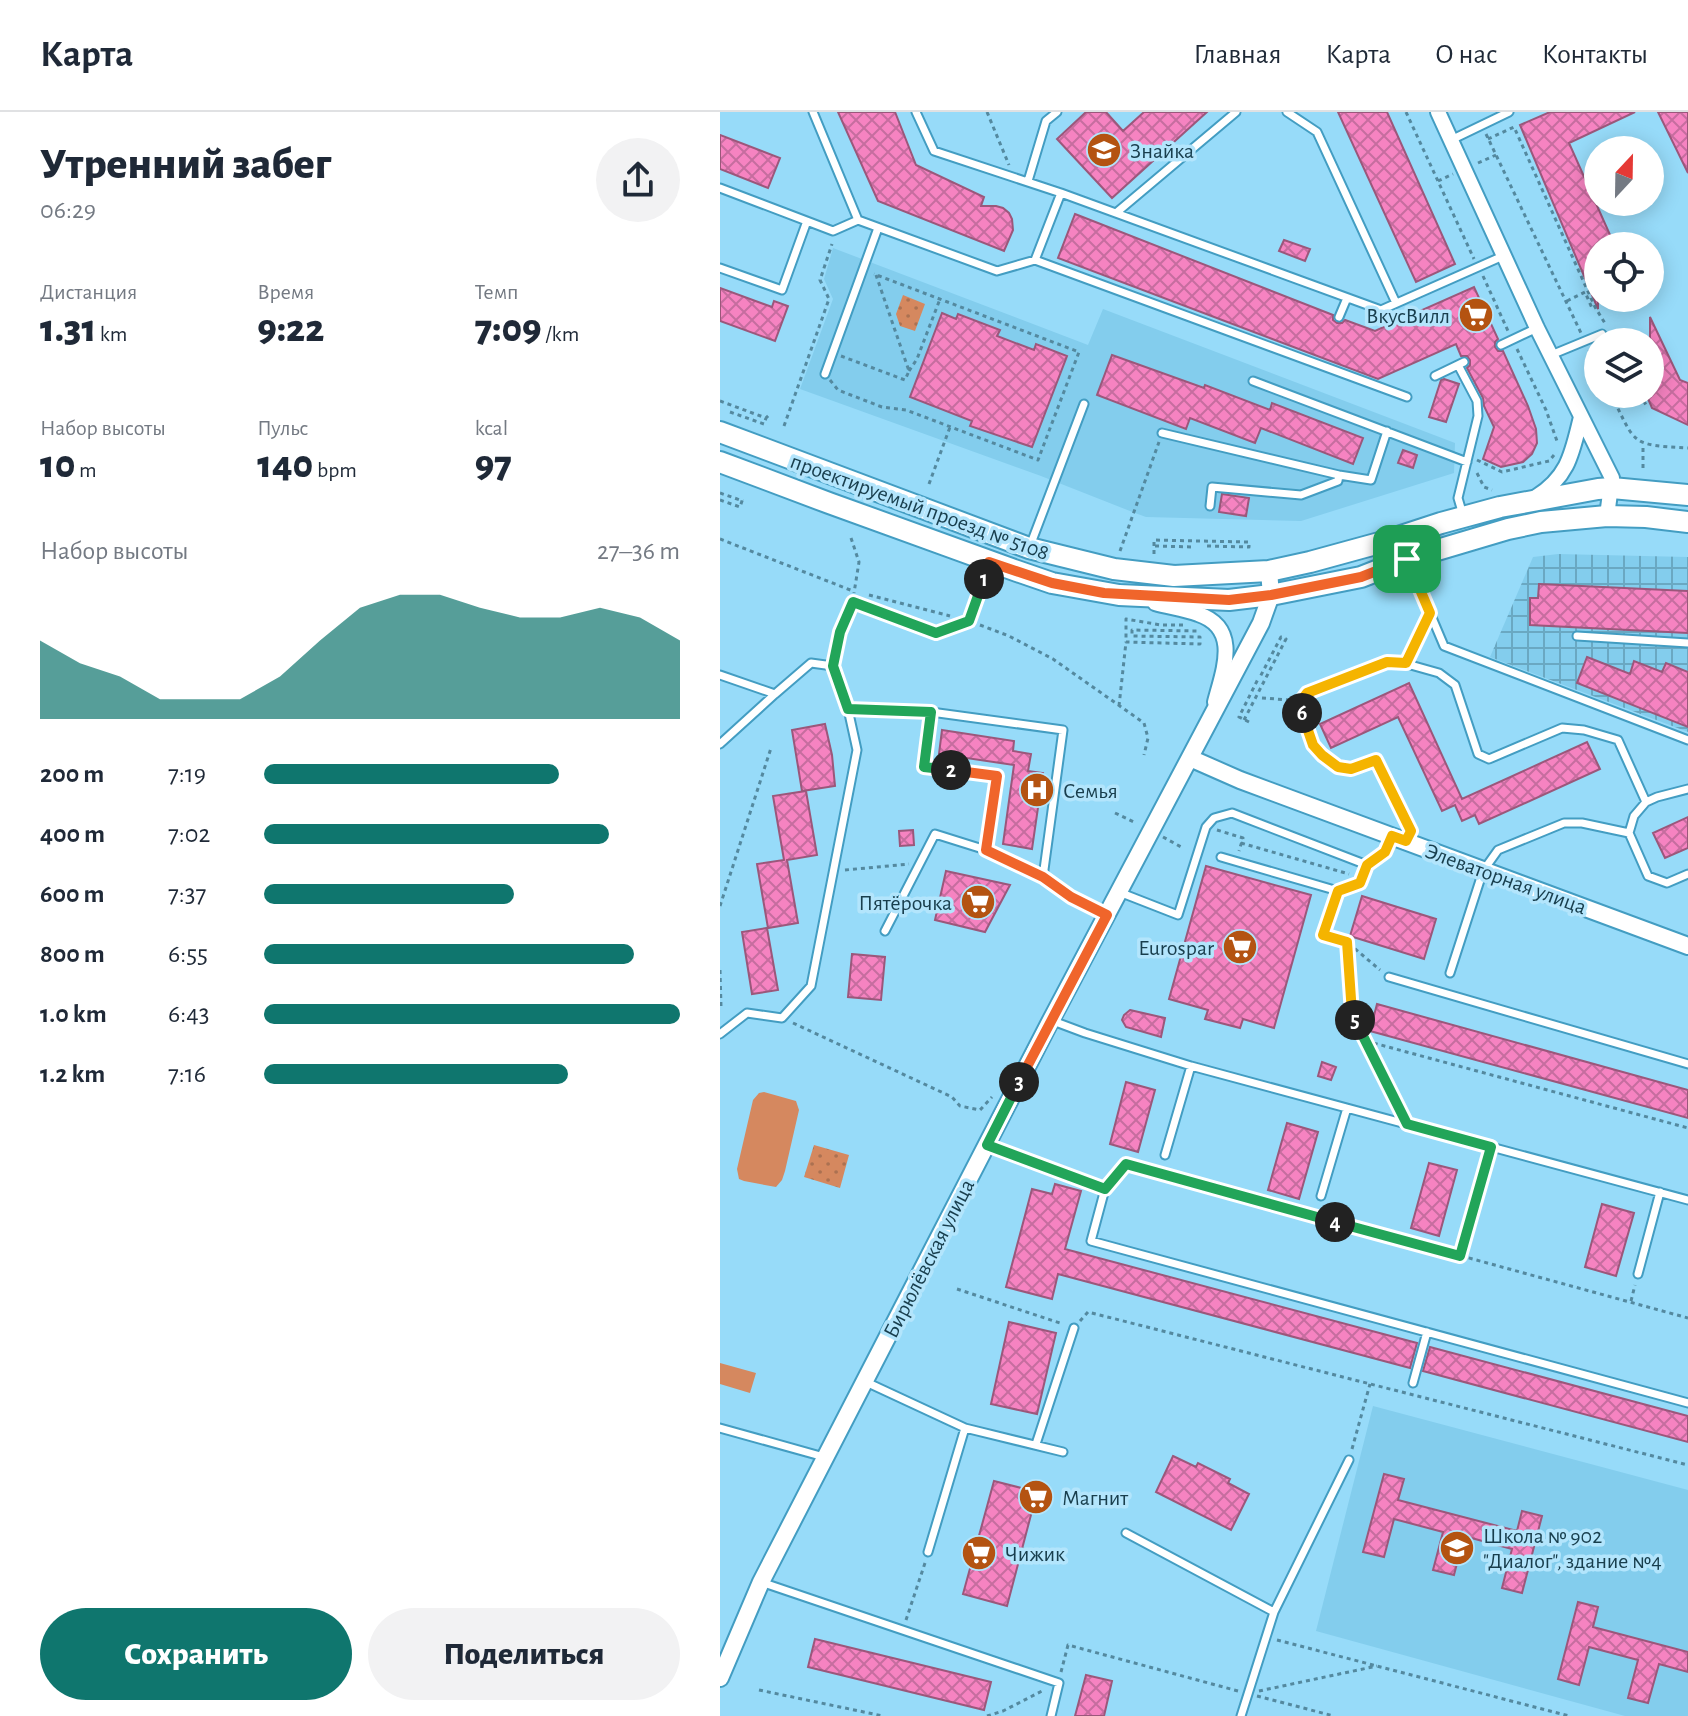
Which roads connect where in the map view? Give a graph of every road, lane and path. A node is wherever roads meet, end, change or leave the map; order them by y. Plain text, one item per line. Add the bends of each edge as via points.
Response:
1 (813, 112) edge
2 (916, 112) edge
3 (987, 112) edge
4 (1057, 112) edge
5 (1236, 112) edge
6 (1406, 112) edge
7 (1438, 112) edge
8 (1509, 112) edge
9 (1292, 113) edge
10 (1482, 126) junction
11 (1488, 139) junction
12 (1451, 140) junction
13 (1013, 176) junction
14 (1028, 181) junction
15 (720, 188) edge
16 (1061, 193) junction
17 (1116, 213) junction
18 (858, 220) junction
19 (807, 221) junction
20 (878, 228) junction
21 (832, 244) dead end
22 (1504, 256) junction
23 (1035, 260) junction
24 (1478, 267) junction
25 (720, 268) edge
26 (863, 270) junction
27 (876, 275) junction
28 (1584, 283) edge
29 (1584, 292) edge
30 (1347, 298) junction
31 (940, 299) junction
32 (1566, 301) junction
33 (1396, 303) junction
34 (1339, 317) dead end
35 (1537, 328) junction
36 (1512, 339) junction
37 (1584, 340) edge
38 (1584, 342) edge
39 (1501, 345) dead end
40 (833, 353) junction
41 (1551, 355) junction
42 (909, 371) junction
43 (825, 374) joint
44 (1435, 376) dead end
45 (1253, 381) dead end
46 (1407, 397) dead end
47 (720, 401) edge
48 (1084, 404) dead end
49 (1618, 408) edge
50 (730, 412) dead end
51 (1581, 417) junction
52 (784, 426) dead end
53 (950, 427) junction
54 (1387, 431) junction
55 (720, 432) edge
56 (1162, 433) joint
57 (1643, 444) junction
58 (1688, 448) edge
59 (720, 462) edge
60 (1467, 462) junction
61 (1643, 468) dead end
62 (1339, 475) junction
63 (929, 484) dead end
64 (1612, 488) junction
65 (1492, 490) dead end
66 (720, 493) edge
67 (1688, 495) edge
68 (720, 500) edge
69 (1529, 501) junction
70 (1210, 506) dead end
71 (1607, 516) junction
72 (1463, 517) junction
73 (1688, 522) edge
74 (851, 538) dead end
75 (1154, 546) junction
76 (1207, 546) dead end
77 (1195, 547) dead end
78 (1029, 548) junction
79 (1120, 551) dead end
80 (1154, 554) dead end
81 (1407, 559) junction
82 (989, 562) junction
83 (1269, 571) junction
84 (1119, 595) junction
85 (1271, 595) junction
86 (853, 602) junction
87 (1430, 613) junction
88 (1197, 626) dead end
89 (1203, 631) dead end
90 (1577, 636) dead end
91 (1126, 642) junction
92 (1688, 643) edge
93 (1406, 663) junction
94 (833, 666) junction
95 (720, 675) edge
96 (775, 694) junction
97 (1262, 698) dead end
98 (1301, 701) junction
99 (1119, 707) dead end
100 (848, 709) junction
101 (931, 712) junction
102 (1212, 715) junction
103 (1246, 721) joint
104 (1688, 740) edge
105 (720, 744) edge
106 (771, 748) dead end
107 (1190, 758) junction
108 (1688, 789) edge
109 (1646, 802) junction
110 (1115, 813) dead end
111 (1136, 823) dead end
112 (1206, 827) junction
113 (1629, 833) junction
114 (1163, 837) dead end
115 (1399, 838) junction
116 (1241, 843) junction
117 (1183, 848) dead end
118 (986, 850) junction
119 (1221, 857) dead end
120 (1235, 861) junction
121 (920, 863) junction
122 (1367, 865) junction
123 (833, 871) junction
124 (1483, 871) junction
125 (1688, 874) edge
126 (1043, 877) junction
127 (1362, 878) junction
128 (1338, 891) junction
129 (1119, 892) junction
130 (720, 906) edge
131 (1107, 915) junction
132 (885, 931) dead end
133 (1323, 935) joint
134 (1347, 942) junction
135 (1688, 946) edge
136 (720, 970) edge
137 (1450, 973) dead end
138 (1389, 977) joint
139 (721, 1007) edge
140 (782, 1018) junction
141 (1051, 1020) junction
142 (720, 1034) edge
143 (1366, 1041) junction
144 (1688, 1064) edge
145 (1191, 1066) junction
146 (992, 1097) dead end
147 (1347, 1108) junction
148 (1407, 1124) junction
149 (1688, 1128) edge
150 (987, 1145) junction
151 (1491, 1147) junction
152 (1165, 1155) dead end
153 (1105, 1189) junction
154 (1660, 1192) junction
155 (1321, 1196) dead end
156 (1688, 1200) edge
157 (1467, 1232) joint
158 (1460, 1256) junction
159 (1638, 1274) joint
160 (957, 1289) dead end
161 (1631, 1303) junction
162 (1688, 1318) edge
163 (1074, 1328) junction
164 (1427, 1332) junction
165 (864, 1381) junction
166 (1413, 1383) dead end
167 (1370, 1384) junction
168 (1688, 1403) edge
169 (720, 1428) edge
170 (965, 1428) junction
171 (1036, 1444) junction
172 (1063, 1452) dead end
173 (826, 1458) junction
174 (1349, 1460) joint
175 (1688, 1465) edge
176 (1126, 1533) dead end
177 (928, 1552) joint
178 (761, 1582) junction
179 (1274, 1612) junction
180 (903, 1630) junction
181 (1266, 1637) junction
182 (1378, 1666) junction
183 (720, 1678) edge
184 (1059, 1683) junction
185 (759, 1690) dead end
186 (1248, 1694) junction
187 (883, 1716) edge
188 (987, 1716) edge
189 (1051, 1716) edge
190 (1241, 1716) edge
191 (1334, 1716) edge
192 (1569, 1716) edge

1 - 18 lane
2 - 13 lane via 934,151
3 - 13 path
4 - 14 lane via 1046,121
5 - 17 lane
6 - 24 path
7 - 12 street
8 - 10 lane
9 - 33 lane via 1317,132
10 - 11 path
10 - 12 lane
11 - 28 path via 1514,127
11 - 32 path
12 - 22 street
13 - 14 lane
14 - 16 lane
15 - 19 lane
16 - 17 lane
16 - 23 lane
17 - 30 lane
18 - 19 lane via 833,231
18 - 20 lane
19 - 25 lane via 782,290
20 - 23 lane via 997,271
20 - 26 lane
21 - 52 path via 820,280 829,299
22 - 24 lane
22 - 35 street
23 - 46 lane
24 - 33 lane
24 - 36 path
26 - 27 path
26 - 40 lane
27 - 31 path
27 - 42 path
29 - 32 path
30 - 33 lane via 1381,310
30 - 34 lane
31 - 42 path
31 - 53 path via 1079,352 1038,460
32 - 37 path
35 - 36 lane
35 - 41 street
36 - 39 lane
36 - 65 path via 1558,447 1549,461 1502,472 1473,459 1479,479
38 - 41 lane
40 - 42 path via 905,380
40 - 43 lane
41 - 51 street
43 - 53 path via 838,390
44 - 60 lane via 1461,363 1477,401
45 - 54 lane
47 - 50 path via 768,417 764,424
48 - 78 lane
49 - 57 path via 1632,436
51 - 64 street via 1612,478
51 - 69 street via 1560,478
53 - 63 path
54 - 60 lane
54 - 62 lane via 1371,480
55 - 78 main road, проектируемый проезд № 5108
56 - 62 lane
56 - 79 path
57 - 58 path
57 - 61 path
59 - 82 main road, проектируемый проезд № 5108
60 - 72 lane via 1458,498
62 - 70 lane via 1338,481 1301,495 1212,487
64 - 67 main road, проектируемый проезд № 5108
64 - 69 main road, проектируемый проезд № 5108
64 - 71 street
66 - 68 path via 743,500 740,507
69 - 72 main road, проектируемый проезд № 5108
71 - 73 main road, проектируемый проезд № 5108
71 - 81 main road, проектируемый проезд № 5108 via 1508,529
72 - 83 main road, проектируемый проезд № 5108
74 - 86 path via 859,562
75 - 76 path via 1154,540 1249,542 1249,547
75 - 77 path
75 - 80 path
78 - 83 main road, проектируемый проезд № 5108 via 1114,569 1174,576
81 - 85 main road, проектируемый проезд № 5108 via 1361,577
81 - 87 lane
82 - 84 main road, проектируемый проезд № 5108 via 1052,583
82 - 86 lane via 969,621 936,633
83 - 85 street
84 - 85 main road, проектируемый проезд № 5108 via 1229,600
84 - 102 street via 1198,614 1217,626 1227,650
85 - 102 street, Бирюлёвская улица
86 - 94 lane
87 - 93 path
87 - 104 lane via 1444,646
88 - 91 path via 1126,619
89 - 91 path via 1132,630 1132,636 1200,637 1200,644
90 - 92 lane
91 - 99 path
93 - 98 lane via 1387,662 1307,693
93 - 109 lane via 1439,673 1455,685 1478,754 1489,759 1562,728 1584,730 1618,740
94 - 96 lane via 811,663
94 - 100 lane
95 - 96 lane
96 - 105 lane
97 - 98 path
98 - 115 lane via 1313,745 1322,755 1351,769 1376,760 1411,831
100 - 101 path
100 - 123 lane via 857,750
101 - 118 lane via 924,767 997,776
101 - 126 lane via 1063,730
102 - 107 street, Бирюлёвская улица
103 - 103 path via 1286,639 1281,637 1239,717
106 - 130 path
107 - 115 street, Элеваторная улица
107 - 129 street, Бирюлёвская улица
108 - 109 lane
109 - 113 lane
110 - 111 path
112 - 116 path via 1243,838
112 - 122 lane via 1214,818 1232,813
112 - 129 lane via 1178,915
113 - 124 lane via 1564,823 1498,850
113 - 125 lane via 1648,876 1667,883
114 - 117 path
115 - 122 lane
115 - 124 street, Элеваторная улица
116 - 120 path
116 - 127 path
118 - 121 lane via 935,834
118 - 126 lane
119 - 120 lane
120 - 128 lane
121 - 123 path
121 - 132 lane
122 - 127 lane
123 - 140 lane via 811,986
124 - 135 street, Элеваторная улица
124 - 137 lane
126 - 131 lane
127 - 128 lane
128 - 133 lane
129 - 131 street, Бирюлёвская улица
131 - 141 street, Бирюлёвская улица
133 - 134 path
134 - 138 path
134 - 143 path via 1352,1013
136 - 139 path
138 - 144 lane
140 - 142 lane via 747,1013
140 - 146 path via 952,1097 960,1106 980,1110
141 - 145 lane
141 - 150 street, Бирюлёвская улица
143 - 148 path
143 - 149 path
145 - 147 lane
145 - 152 lane
147 - 148 lane
147 - 155 lane
148 - 151 lane
150 - 153 lane
150 - 165 street, Бирюлёвская улица
151 - 154 lane
151 - 157 lane
153 - 158 path via 1126,1164
153 - 164 lane via 1091,1241
154 - 156 lane
154 - 159 lane
157 - 158 path
158 - 161 path
159 - 161 path
160 - 163 path
161 - 162 path
163 - 167 path via 1088,1312
163 - 171 lane
164 - 166 lane
164 - 168 lane
165 - 170 lane
165 - 173 street, Бирюлёвская улица
167 - 174 path
167 - 175 path
169 - 173 lane
170 - 171 lane
170 - 177 lane
171 - 172 lane
173 - 178 street, Бирюлёвская улица
174 - 179 lane
176 - 179 lane
177 - 180 path
178 - 180 lane
178 - 183 street, Бирюлёвская улица
179 - 181 lane
180 - 184 lane
181 - 182 path
181 - 186 lane
182 - 186 path
182 - 192 path
184 - 186 path via 1068,1645
184 - 188 path
184 - 189 lane
185 - 187 path
186 - 190 lane
186 - 191 path

